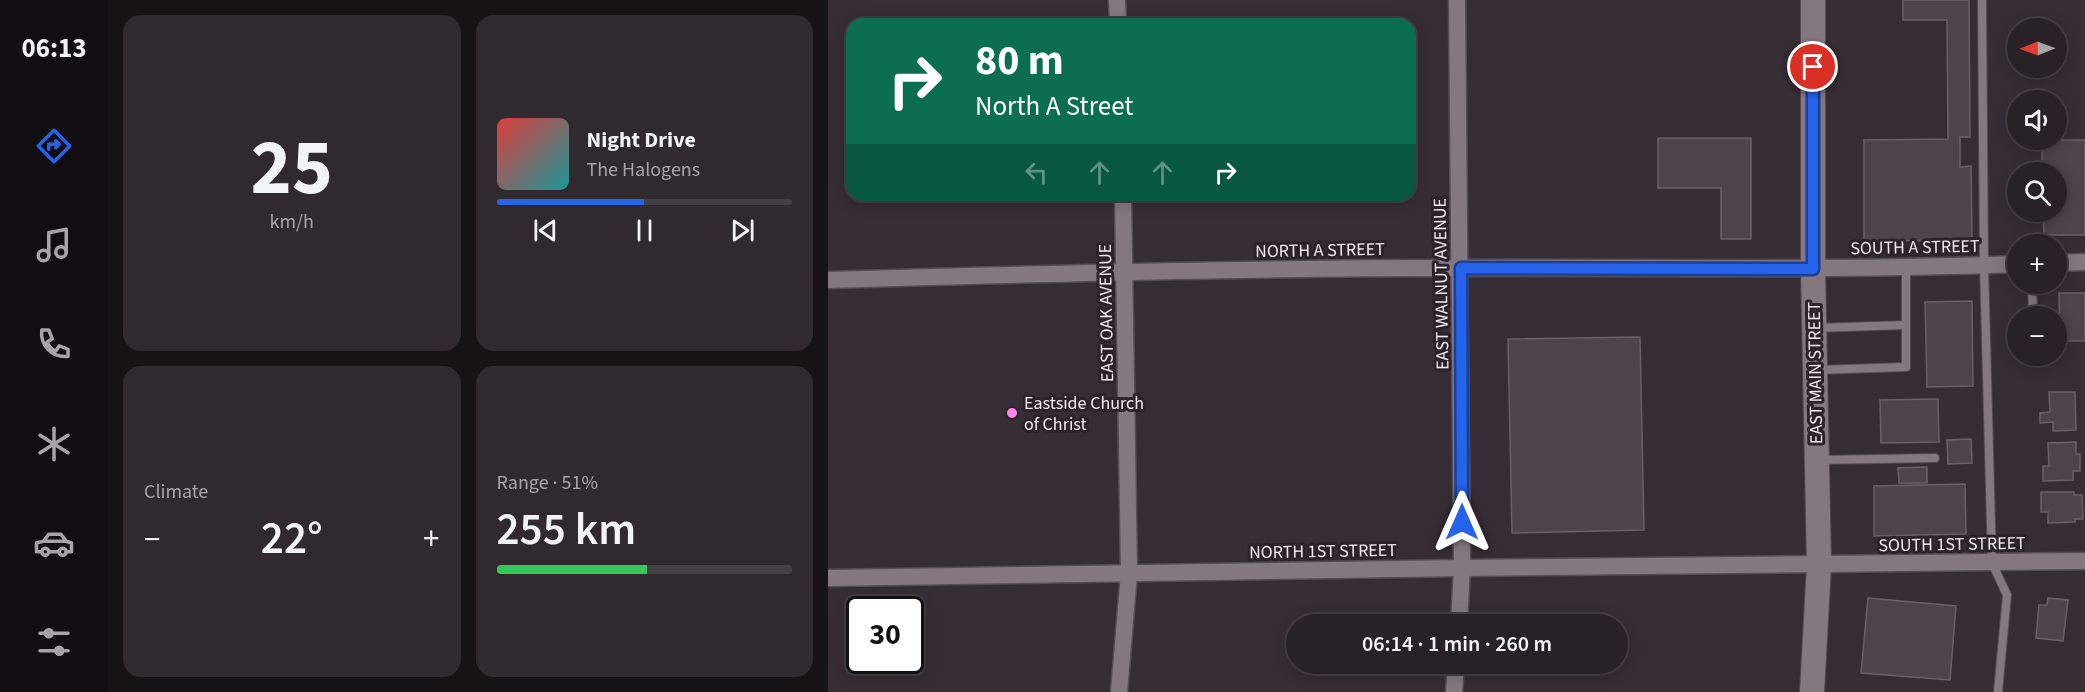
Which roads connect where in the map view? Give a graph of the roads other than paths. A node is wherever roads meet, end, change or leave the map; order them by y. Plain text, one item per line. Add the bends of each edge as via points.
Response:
1 (1117, 0) edge
2 (1457, 0) edge
3 (1813, 0) edge
4 (1982, 0) edge
5 (1118, 18) edge
6 (1123, 201) edge
7 (2085, 262) edge
8 (2067, 263) edge
9 (2007, 264) edge
10 (1984, 265) junction
11 (1906, 267) junction
12 (1461, 268) junction
13 (1813, 269) junction
14 (1125, 272) junction
15 (828, 280) edge
16 (1906, 325) junction
17 (1814, 328) junction
18 (1815, 370) junction
19 (1935, 458) dead end
20 (1817, 460) junction
21 (2085, 561) edge
22 (1992, 563) junction
23 (1819, 565) junction
24 (1462, 568) junction
25 (1129, 573) junction
26 (828, 578) edge
27 (1460, 614) edge
28 (1456, 674) edge
29 (1119, 692) edge
30 (1455, 692) edge
31 (1812, 692) edge
32 (1998, 692) edge

1 - 5 street
2 - 12 street, EAST WALNUT AVENUE
3 - 13 main road, EAST MAIN STREET
4 - 10 lane
6 - 14 street, EAST OAK AVENUE
7 - 8 street
9 - 10 street, SOUTH A STREET
10 - 11 street, SOUTH A STREET
10 - 22 lane
11 - 13 street, SOUTH A STREET
11 - 16 lane
12 - 13 street, NORTH A STREET
12 - 14 street, NORTH A STREET
12 - 24 street, EAST WALNUT AVENUE
13 - 17 main road, EAST MAIN STREET
14 - 15 street, NORTH A STREET
14 - 25 street, EAST OAK AVENUE
16 - 17 lane
16 - 18 lane via 1906,367
17 - 18 main road, EAST MAIN STREET
18 - 20 main road, EAST MAIN STREET
19 - 20 lane
20 - 23 main road, EAST MAIN STREET
21 - 22 street, SOUTH 1ST STREET
22 - 23 street, SOUTH 1ST STREET
22 - 32 lane via 2007,595
23 - 24 street, NORTH 1ST STREET
23 - 31 main road, EAST MAIN STREET
24 - 25 street, NORTH 1ST STREET
24 - 27 street, EAST WALNUT AVENUE
25 - 26 street, NORTH 1ST STREET
25 - 29 street, EAST OAK AVENUE
28 - 30 street

